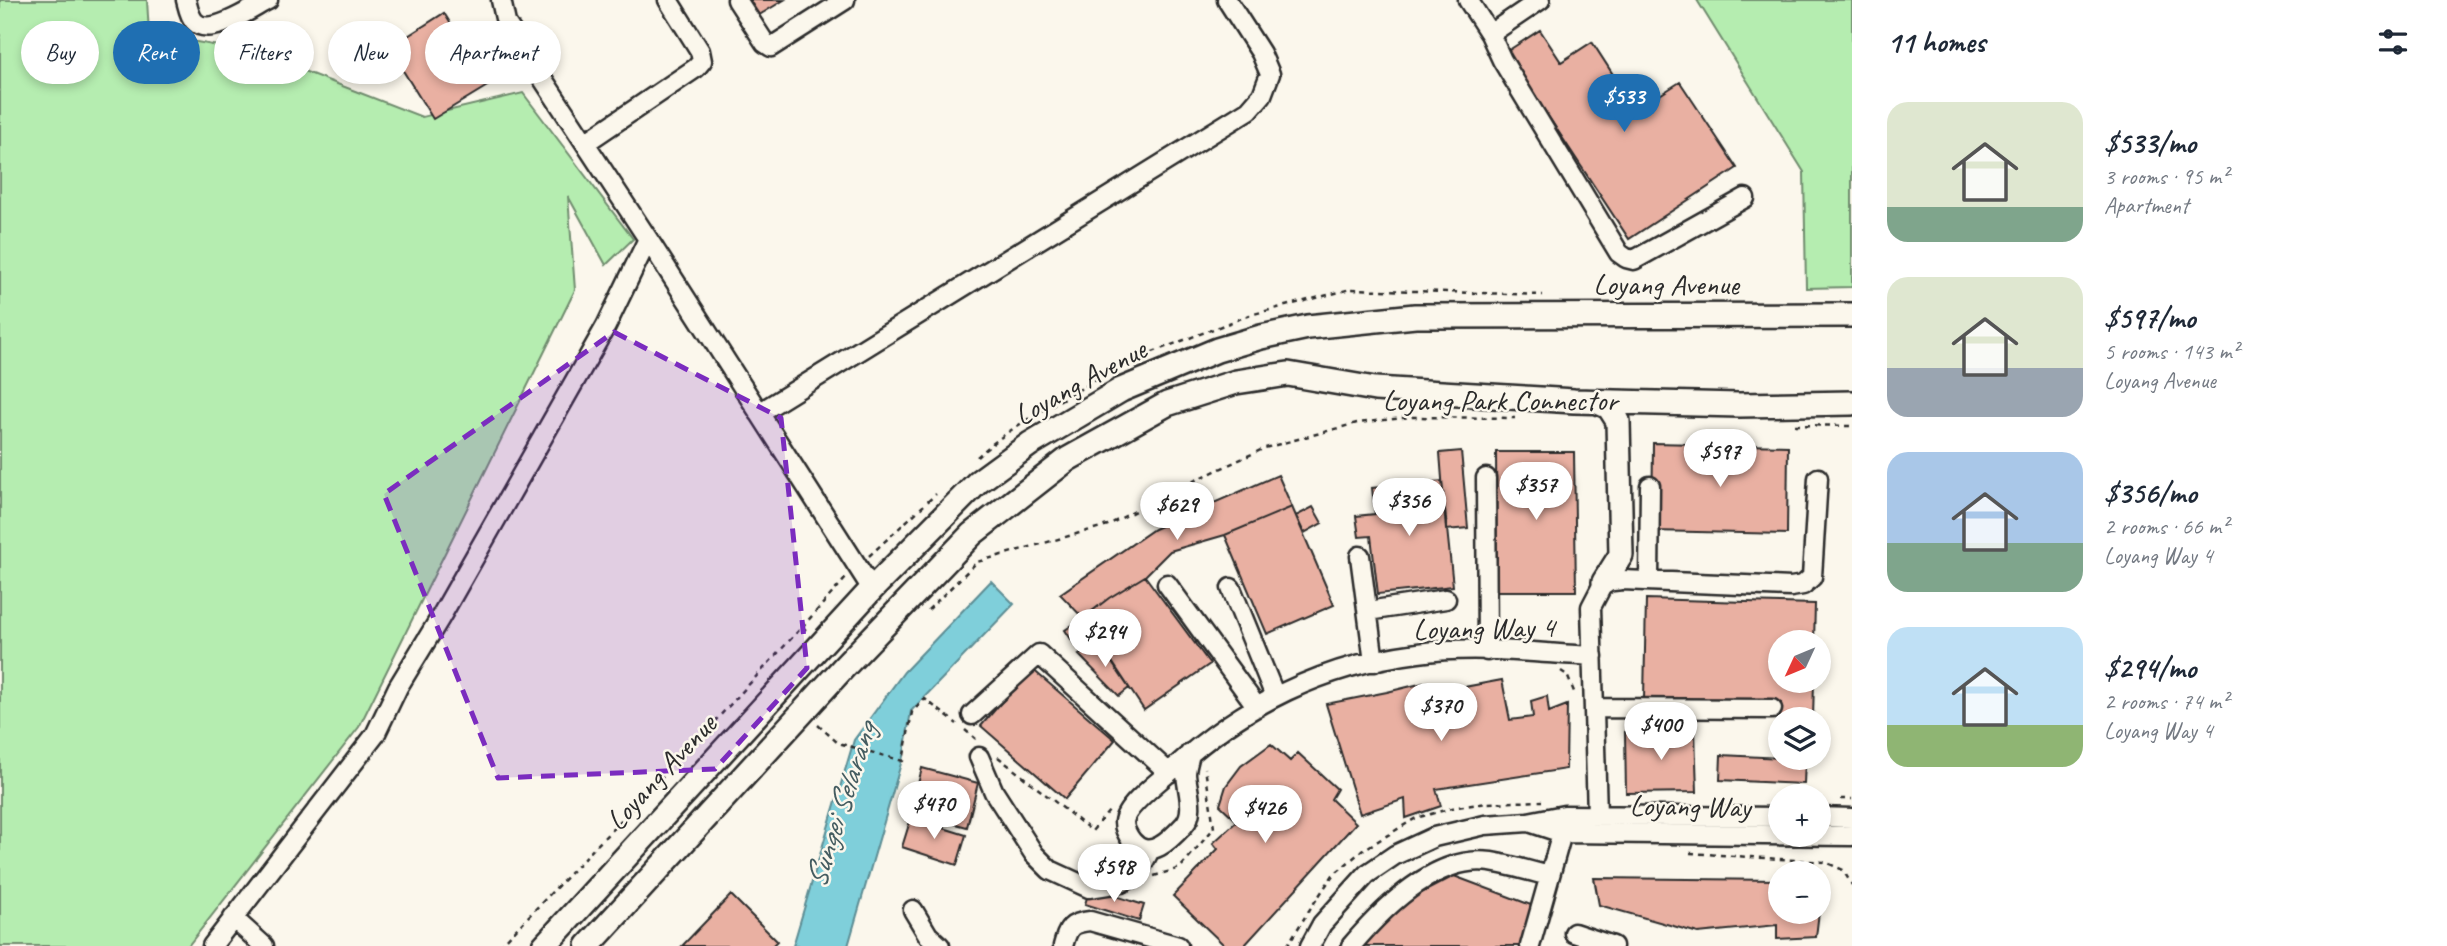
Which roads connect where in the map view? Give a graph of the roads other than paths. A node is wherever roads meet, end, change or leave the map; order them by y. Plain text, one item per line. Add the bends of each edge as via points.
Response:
1 (186, 0) edge
2 (268, 0) edge
3 (502, 0) edge
4 (668, 0) edge
5 (737, 0) edge
6 (1227, 0) edge
7 (1468, 0) edge
8 (1540, 0) edge
9 (837, 2) edge
10 (1490, 34) junction
11 (585, 144) junction
12 (1745, 198) dead end
13 (648, 239) junction
14 (1852, 315) edge
15 (1598, 402) junction
16 (1852, 403) edge
17 (759, 413) junction
18 (1486, 478) dead end
19 (1818, 478) dead end
20 (1650, 486) dead end
21 (1360, 556) dead end
22 (1649, 581) junction
23 (1604, 582) junction
24 (1167, 584) dead end
25 (1231, 588) dead end
26 (872, 589) junction
27 (1446, 599) dead end
28 (1367, 611) junction
29 (1487, 651) junction
30 (1593, 656) junction
31 (1374, 662) junction
32 (1275, 696) junction
33 (1586, 706) junction
34 (1257, 707) junction
35 (1768, 709) edge
36 (972, 715) dead end
37 (978, 749) road end
38 (1190, 753) junction
39 (1169, 773) junction
40 (1597, 815) junction
41 (1768, 817) edge
42 (1831, 817) edge
43 (1852, 818) edge
44 (1528, 822) junction
45 (1567, 833) junction
46 (1615, 833) junction
47 (1852, 836) edge
48 (1150, 850) junction
49 (1549, 876) junction
50 (913, 909) dead end
51 (233, 918) junction
52 (1574, 933) dead end
53 (212, 946) edge
54 (264, 946) edge
55 (544, 946) edge
56 (588, 946) edge
57 (940, 946) edge
58 (1063, 946) edge
59 (1178, 946) edge
60 (1310, 946) edge
61 (1351, 946) edge
62 (1530, 946) edge
63 (1613, 946) edge

1 - 2 street via 194,21 209,28
3 - 11 street via 506,23
4 - 11 street via 702,61
5 - 9 street via 771,47
6 - 17 street via 1270,74 1262,95 1249,110
7 - 10 street
8 - 10 street
10 - 12 street via 1626,258 1634,260
11 - 13 street
13 - 17 street
13 - 51 street via 606,326 398,687 375,735
14 - 26 main road, Loyang Avenue via 1415,316 1356,320 1261,337 1121,390 1030,444 978,482
15 - 16 main road, Loyang Avenue
15 - 23 main road via 1609,407 1618,421 1621,555
15 - 56 main road, Loyang Avenue via 1375,389 1288,374 1236,382 1167,404 1068,459 972,534
17 - 26 street
18 - 29 street
19 - 22 street via 1812,577 1803,585
20 - 22 street
21 - 28 street
22 - 23 street
23 - 30 street, Loyang Way 4 via 1591,607
24 - 34 street
25 - 32 street
26 - 55 main road, Loyang Avenue
27 - 28 street
28 - 31 street
29 - 30 street, Loyang Way 4
29 - 31 street, Loyang Way 4 via 1419,653
30 - 33 street, Loyang Way 4
31 - 32 street, Loyang Way 4 via 1307,681
32 - 34 street, Loyang Way 4
33 - 35 street
33 - 40 street, Loyang Way 4
34 - 38 street, Loyang Way 4
36 - 39 street via 1039,654
37 - 48 street via 994,792 1049,870 1090,888 1121,883 1137,875
38 - 39 street, Loyang Way 4
38 - 48 street via 1186,822 1164,845
39 - 48 street, Loyang Way 4 via 1133,805 1124,821 1131,840
40 - 41 street, Loyang Way
40 - 44 street, Loyang Way
40 - 45 street via 1591,824
40 - 46 street
42 - 43 street
44 - 45 street, Loyang Way
44 - 60 street, Loyang Way via 1434,836 1395,855 1345,896
45 - 46 street, Loyang Way
45 - 49 street
46 - 47 street, Loyang Way
49 - 61 street via 1489,862 1445,869 1397,898
49 - 62 street
50 - 57 street
51 - 53 street
51 - 54 street
52 - 63 street
58 - 59 street via 1068,930 1077,922 1090,921

